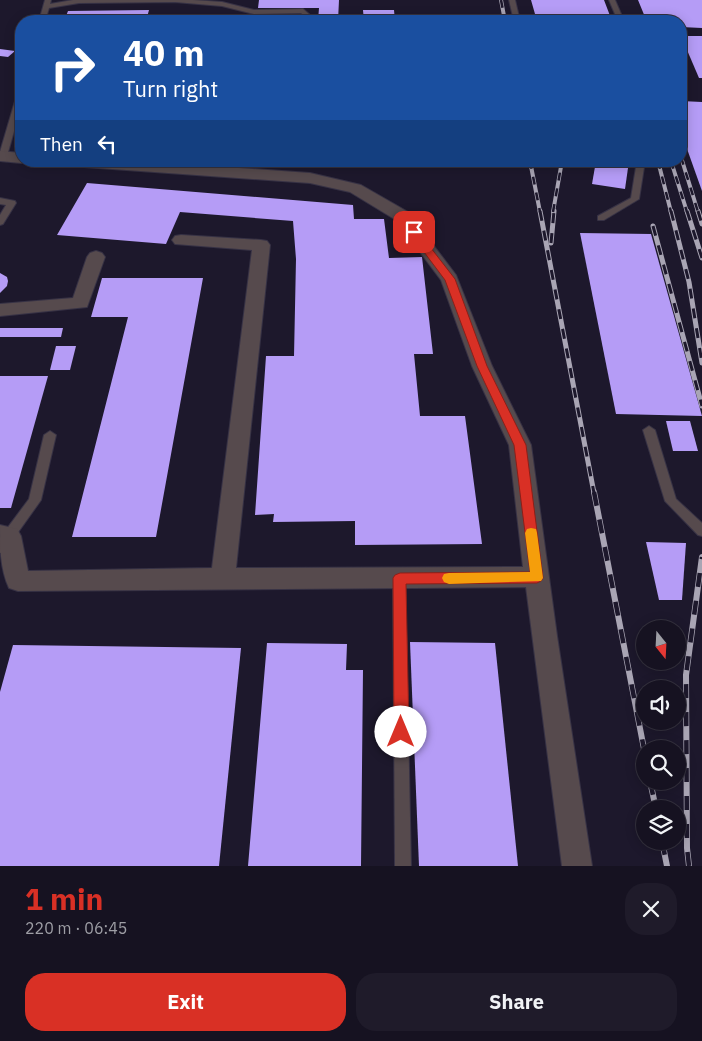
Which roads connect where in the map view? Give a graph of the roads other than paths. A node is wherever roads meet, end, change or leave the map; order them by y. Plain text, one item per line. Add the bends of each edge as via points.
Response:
1 (180, 0) edge
2 (512, 0) edge
3 (612, 0) edge
4 (47, 4) edge
5 (307, 15) edge
6 (516, 15) edge
7 (618, 15) edge
8 (15, 113) edge
9 (2, 156) edge
10 (15, 157) edge
11 (155, 167) edge
12 (640, 167) edge
13 (0, 201) edge
14 (601, 218) dead end
15 (0, 222) edge
16 (181, 240) dead end
17 (96, 257) dead end
18 (0, 310) edge
19 (649, 430) dead end
20 (50, 435) dead end
21 (702, 531) edge
22 (3, 539) edge
23 (223, 578) junction
24 (400, 578) junction
25 (537, 578) junction
26 (403, 866) edge
27 (577, 866) edge

1 - 4 lane
1 - 5 lane via 222,4 254,12 303,12
2 - 6 lane
3 - 7 lane
8 - 9 lane
9 - 10 street
11 - 25 street via 310,178 355,188 402,216 450,279 482,366 520,445
12 - 14 lane via 635,200
13 - 15 lane via 12,203
16 - 23 street via 261,246
17 - 18 street via 80,303
19 - 21 lane via 671,502
20 - 22 lane via 35,500
22 - 23 street via 18,581
23 - 24 street
24 - 25 street
24 - 26 lane
25 - 27 street

